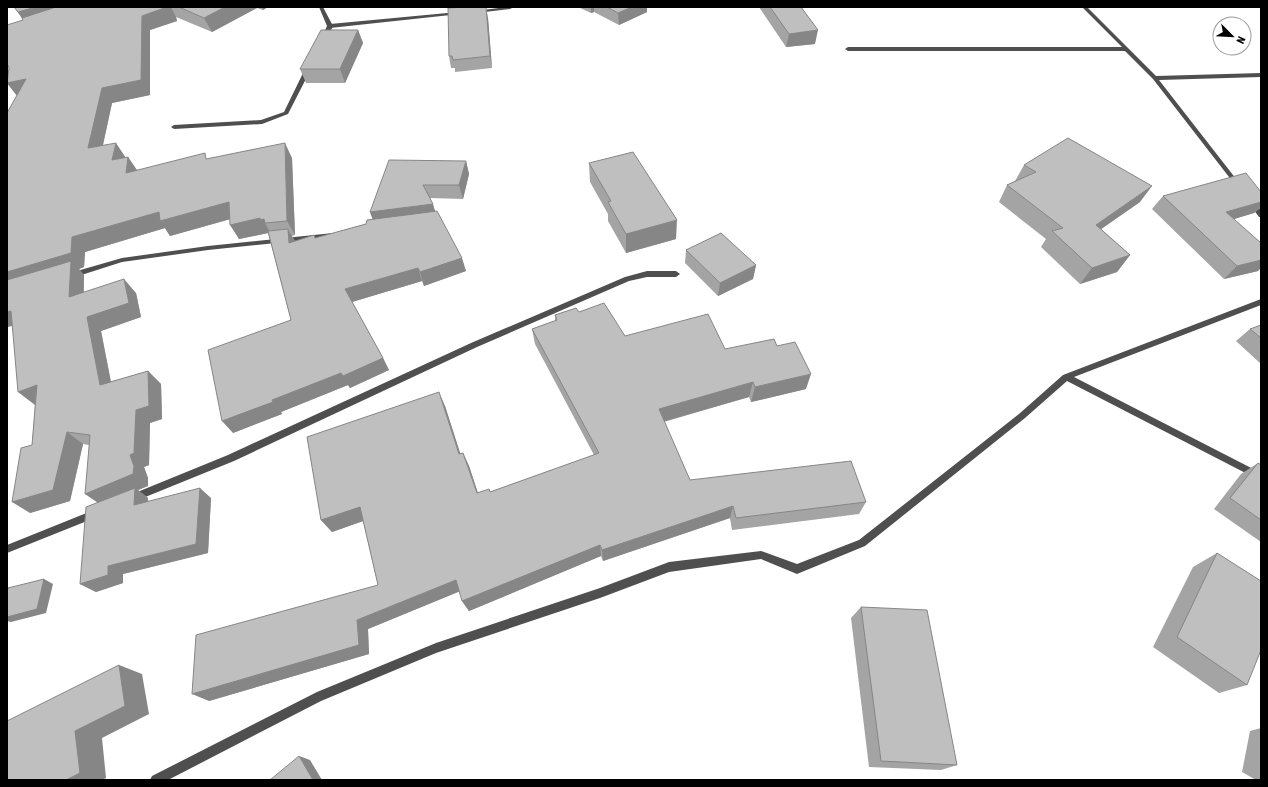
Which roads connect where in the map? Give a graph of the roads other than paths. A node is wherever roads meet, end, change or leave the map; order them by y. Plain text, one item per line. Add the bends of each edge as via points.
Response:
1 (321, 7) edge
2 (1084, 7) edge
3 (510, 8) dead end
4 (471, 12) edge
5 (463, 13) edge
6 (330, 26) junction
7 (320, 46) edge
8 (848, 49) dead end
9 (1126, 49) junction
10 (310, 66) edge
11 (1261, 76) edge
12 (1155, 78) junction
13 (174, 127) dead end
14 (1242, 190) edge
15 (1246, 196) edge
16 (1261, 215) edge
17 (340, 234) edge
18 (676, 274) dead end
19 (68, 276) edge
20 (1261, 302) edge
21 (1066, 377) junction
22 (1261, 477) edge
23 (123, 502) edge
24 (101, 511) edge
25 (7, 549) edge
26 (156, 780) edge

1 - 6 street
2 - 9 street
3 - 4 street
5 - 6 street
6 - 7 street
8 - 9 street
9 - 12 street
10 - 13 street via 286,113 262,122
11 - 12 street
12 - 14 street
15 - 16 street
17 - 19 street via 122,260
18 - 23 street via 647,274 627,279 474,345 231,458
20 - 21 street
21 - 22 street
21 - 26 street via 1022,416 862,543 797,569 761,555 669,566 593,595 436,648 317,697
24 - 25 street

